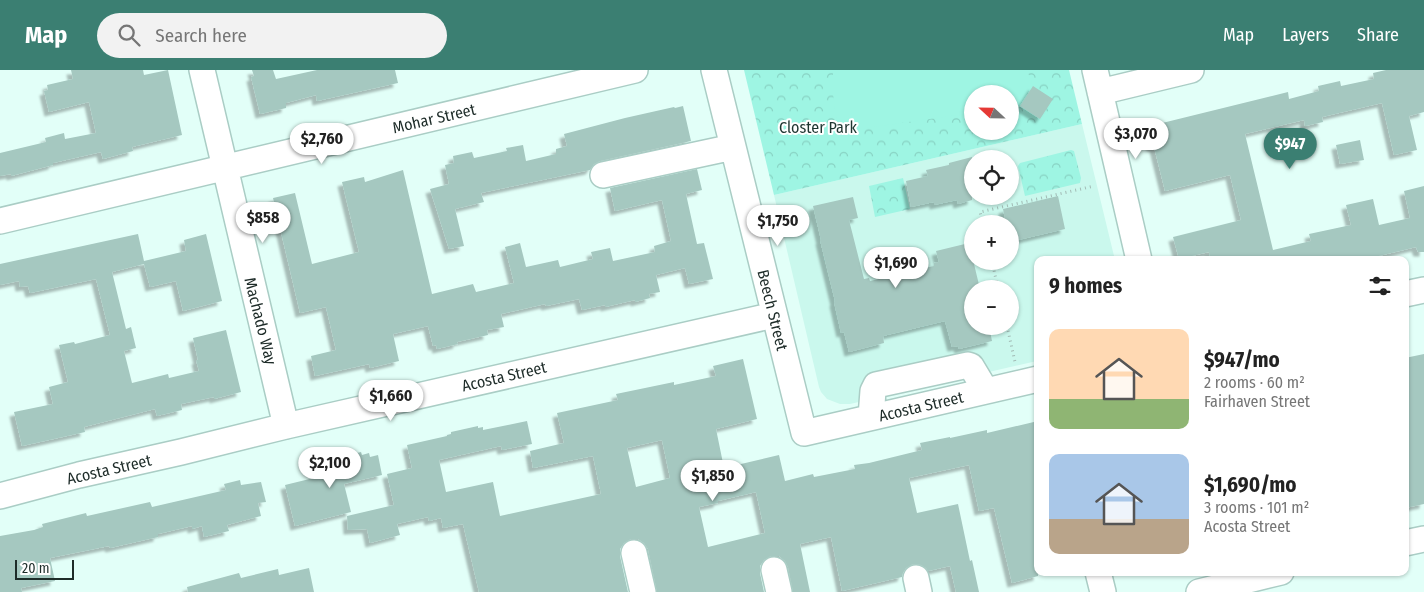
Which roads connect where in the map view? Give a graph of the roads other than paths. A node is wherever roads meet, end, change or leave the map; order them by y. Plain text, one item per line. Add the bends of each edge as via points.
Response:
1 (202, 70) edge
2 (635, 70) edge
3 (714, 70) edge
4 (1191, 70) edge
5 (583, 76) edge
6 (1097, 81) edge
7 (733, 147) junction
8 (224, 168) junction
9 (603, 175) dead end
10 (0, 221) edge
11 (1138, 256) edge
12 (1424, 290) edge
13 (1409, 293) edge
14 (774, 315) junction
15 (1034, 380) edge
16 (286, 426) junction
17 (804, 433) joint
18 (0, 496) edge
19 (1424, 539) edge
20 (1409, 543) edge
21 (634, 553) dead end
22 (1099, 576) edge
23 (1262, 576) edge
24 (1214, 586) edge
25 (643, 592) edge
26 (1103, 592) edge

1 - 8 street, Machado Way
2 - 5 street, Mohar Street
3 - 7 street, Beech Street
4 - 6 street
5 - 8 street, Mohar Street
6 - 11 street
7 - 9 street
7 - 14 street, Beech Street
8 - 10 street, Mohar Street
8 - 16 street, Machado Way
12 - 13 street
14 - 16 street, Acosta Street
14 - 17 street, Beech Street
15 - 17 street, Acosta Street
16 - 18 street, Acosta Street
19 - 20 street
21 - 25 street
22 - 26 street
23 - 24 street

